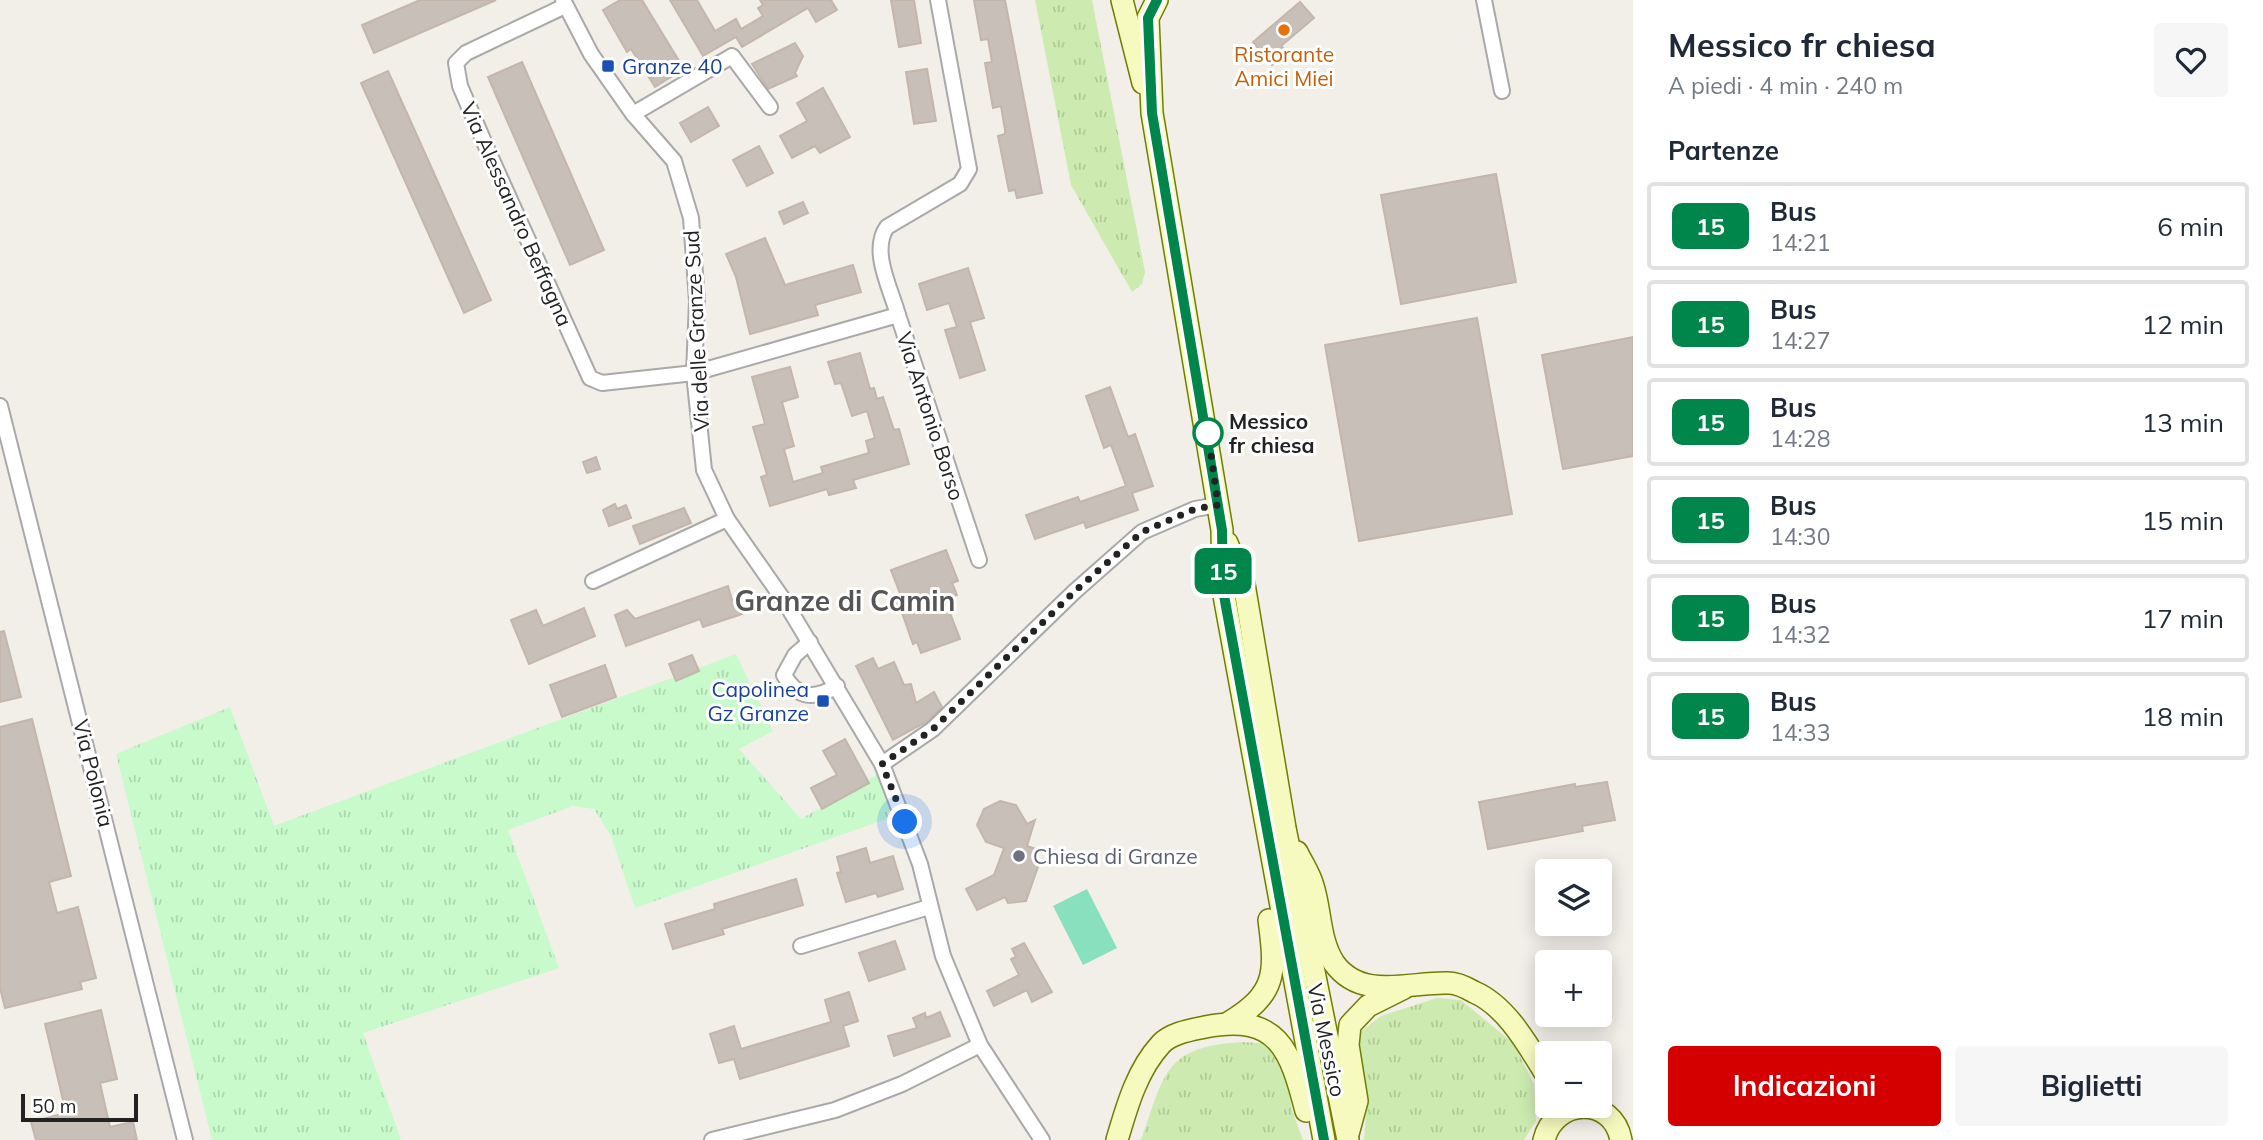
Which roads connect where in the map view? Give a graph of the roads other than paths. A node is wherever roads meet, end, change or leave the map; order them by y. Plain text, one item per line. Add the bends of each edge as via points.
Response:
1 (938, 0) edge
2 (1122, 0) edge
3 (1157, 0) edge
4 (1485, 0) edge
5 (564, 3) edge
6 (1502, 91) dead end
7 (769, 107) dead end
8 (1152, 113) junction
9 (633, 114) junction
10 (898, 315) junction
11 (694, 373) junction
12 (0, 406) edge
13 (1218, 505) junction
14 (727, 519) junction
15 (1222, 530) junction
16 (979, 560) dead end
17 (593, 581) dead end
18 (810, 642) junction
19 (837, 686) junction
20 (882, 764) junction
21 (1285, 828) junction
22 (1275, 880) junction
23 (929, 907) junction
24 (801, 946) dead end
25 (1404, 988) junction
26 (1228, 1023) junction
27 (980, 1045) junction
28 (1535, 1057) edge
29 (1556, 1118) edge
30 (1609, 1118) edge
31 (1348, 1138) edge
32 (185, 1140) edge
33 (712, 1140) edge
34 (1042, 1140) edge
35 (1117, 1140) edge
36 (1313, 1140) edge
37 (1324, 1140) edge
38 (1544, 1140) edge
39 (1621, 1140) edge

1 - 10 street via 969,169 960,184 881,235 881,254
2 - 8 street, Via Messico
3 - 8 street, Via Messico via 1148,18
4 - 6 street
5 - 9 street, Via delle Granze Sud via 591,54
5 - 11 street, Via Alessandro Beffagna via 466,53 456,63 460,86 590,378 602,383
7 - 9 street via 732,56
8 - 13 street, Via Messico
9 - 11 street, Via delle Granze Sud via 674,160 691,218 697,301
10 - 11 street, Via Antonio Borso
10 - 16 street, Via Antonio Borso
11 - 14 street, Via delle Granze Sud via 704,470
12 - 32 street, Via Polonia
13 - 15 street, Via Messico
13 - 20 street via 1195,509 1142,532 933,729
14 - 17 street
14 - 18 street, Via delle Granze Sud
15 - 21 street, Via Messico via 1244,584
15 - 22 street, Via Messico via 1223,590
18 - 19 street, Via delle Granze Sud
18 - 19 street via 787,666 784,675 791,687 801,695 813,696
19 - 20 street, Via delle Granze Sud
20 - 23 street, Via delle Granze Sud via 920,864
21 - 25 street via 1313,885 1325,946 1335,964 1373,986
21 - 31 street, Via Messico
22 - 26 street via 1268,919 1274,957 1271,980 1252,1009
22 - 37 street, Via Messico
23 - 24 street
23 - 27 street, Via delle Granze Sud via 943,956
25 - 28 street via 1452,983 1477,993 1499,1010
25 - 31 street via 1368,1006 1350,1025 1348,1045 1357,1101
26 - 35 street via 1187,1030 1163,1041 1142,1069
26 - 36 street via 1256,1026 1276,1035 1291,1058
27 - 33 street via 902,1084 835,1110
27 - 34 street, Via delle Granze Sud
29 - 38 street
30 - 39 street

